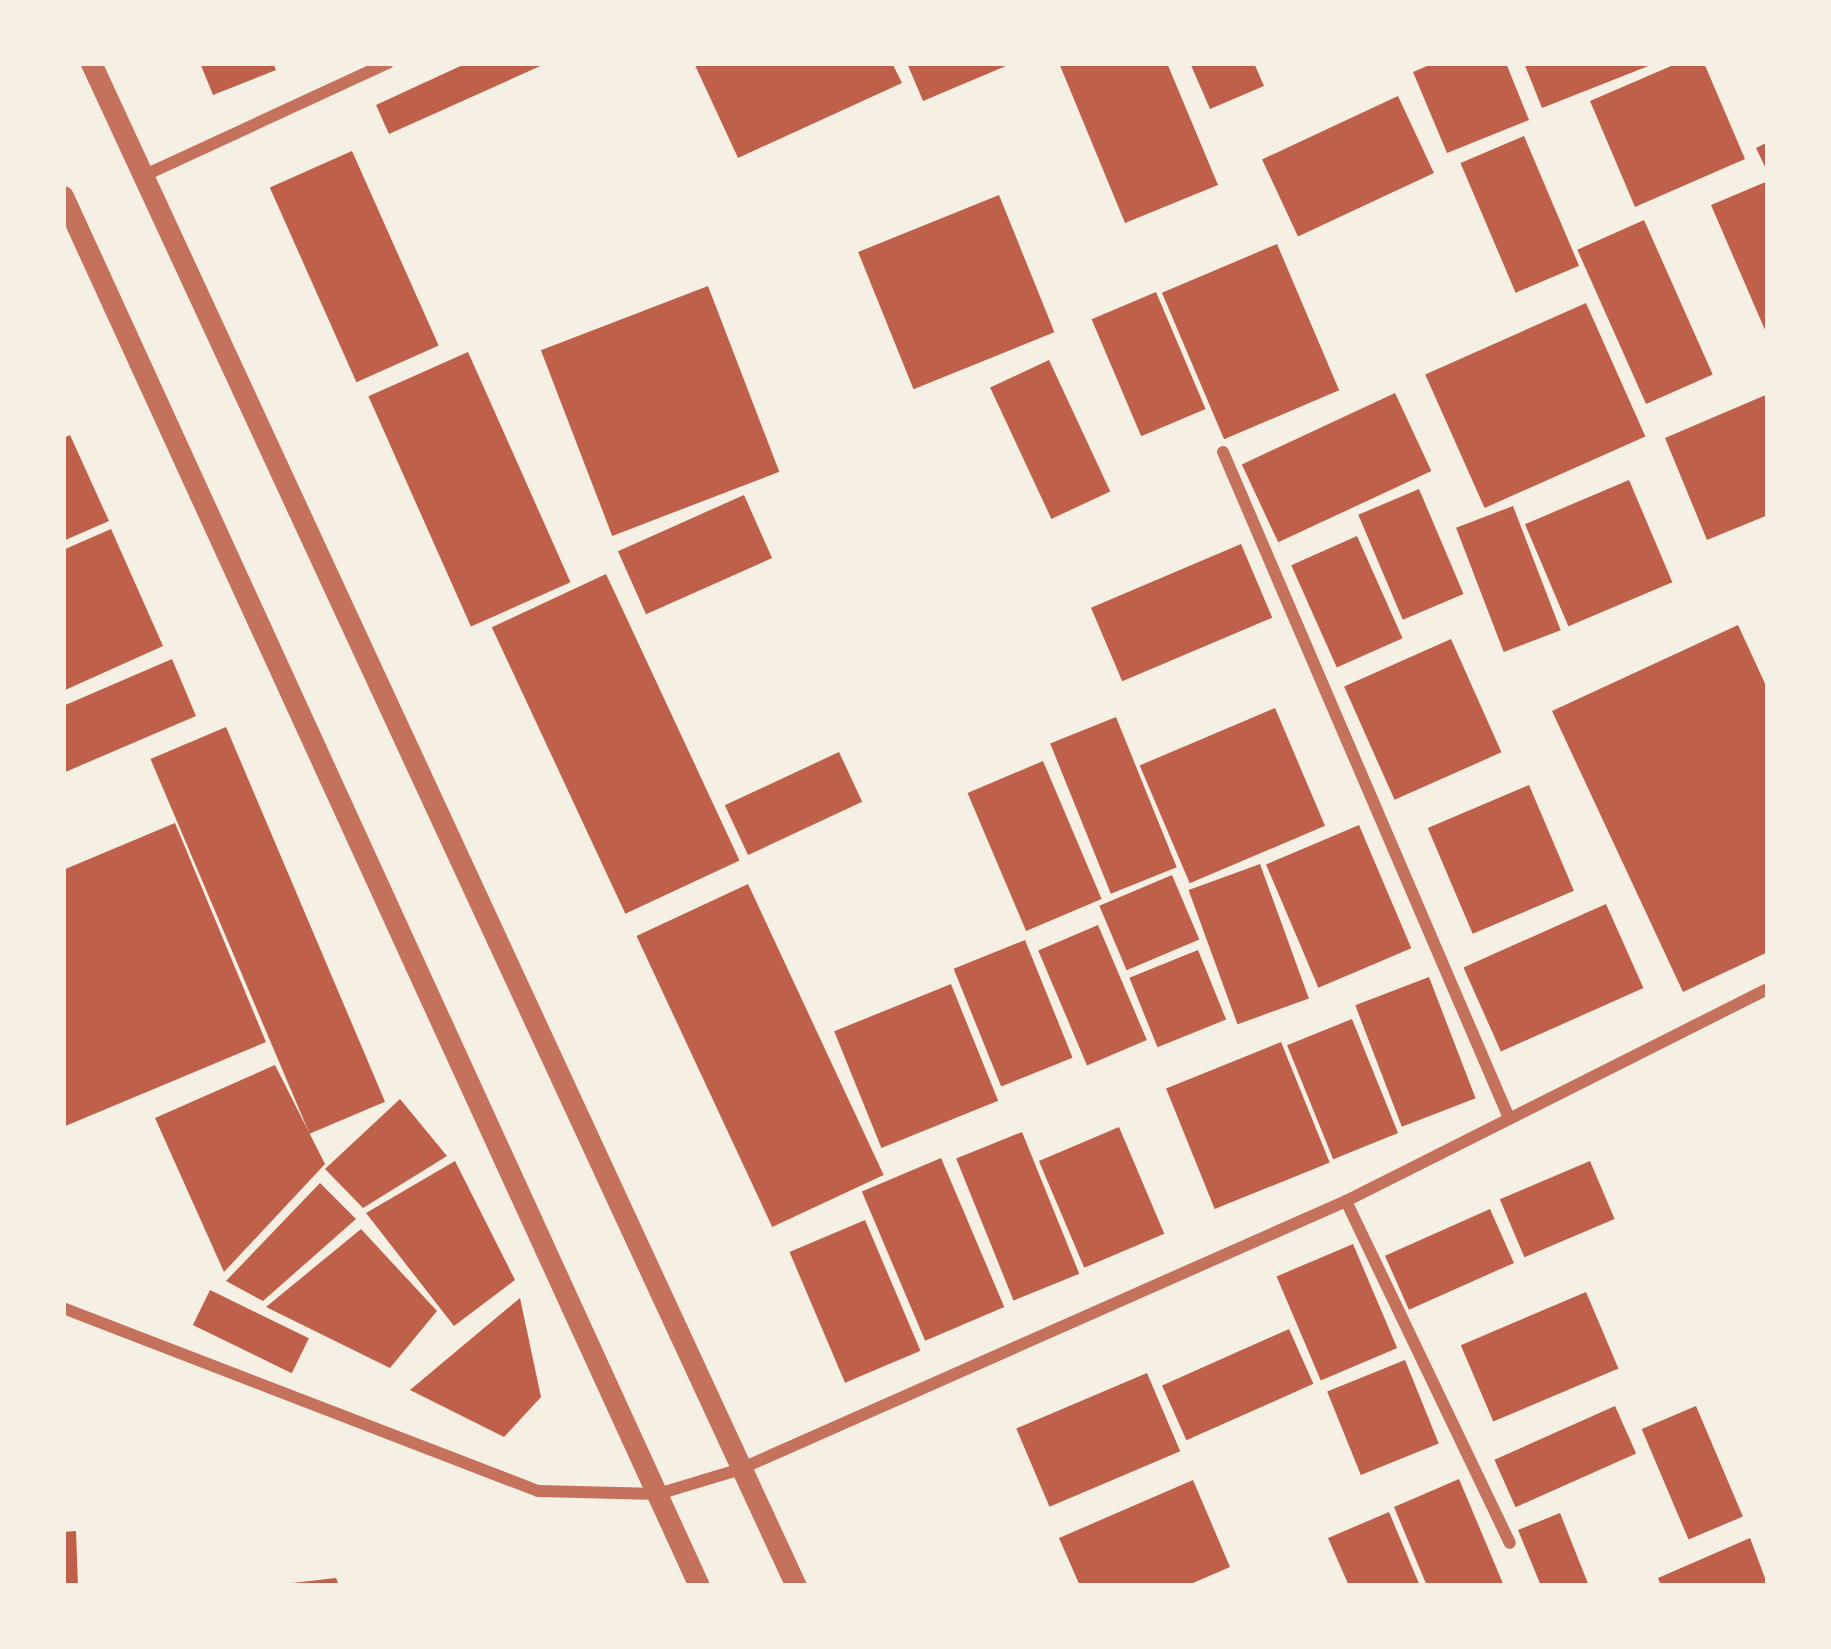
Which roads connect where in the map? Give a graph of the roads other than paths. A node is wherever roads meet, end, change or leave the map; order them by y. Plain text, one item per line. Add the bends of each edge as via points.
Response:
1 (91, 63) edge
2 (388, 63) edge
3 (143, 176) junction
4 (63, 196) edge
5 (1223, 452) dead end
6 (1768, 989) edge
7 (1509, 1118) junction
8 (1346, 1201) junction
9 (63, 1308) edge
10 (738, 1469) junction
11 (658, 1494) junction
12 (1510, 1543) dead end
13 (699, 1586) edge
14 (796, 1586) edge

1 - 3 street
2 - 3 street
3 - 10 street
4 - 11 street
5 - 7 street
6 - 7 street
7 - 8 street
8 - 10 street
8 - 12 street
9 - 11 street via 538,1491
10 - 11 street
10 - 14 street
11 - 13 street

